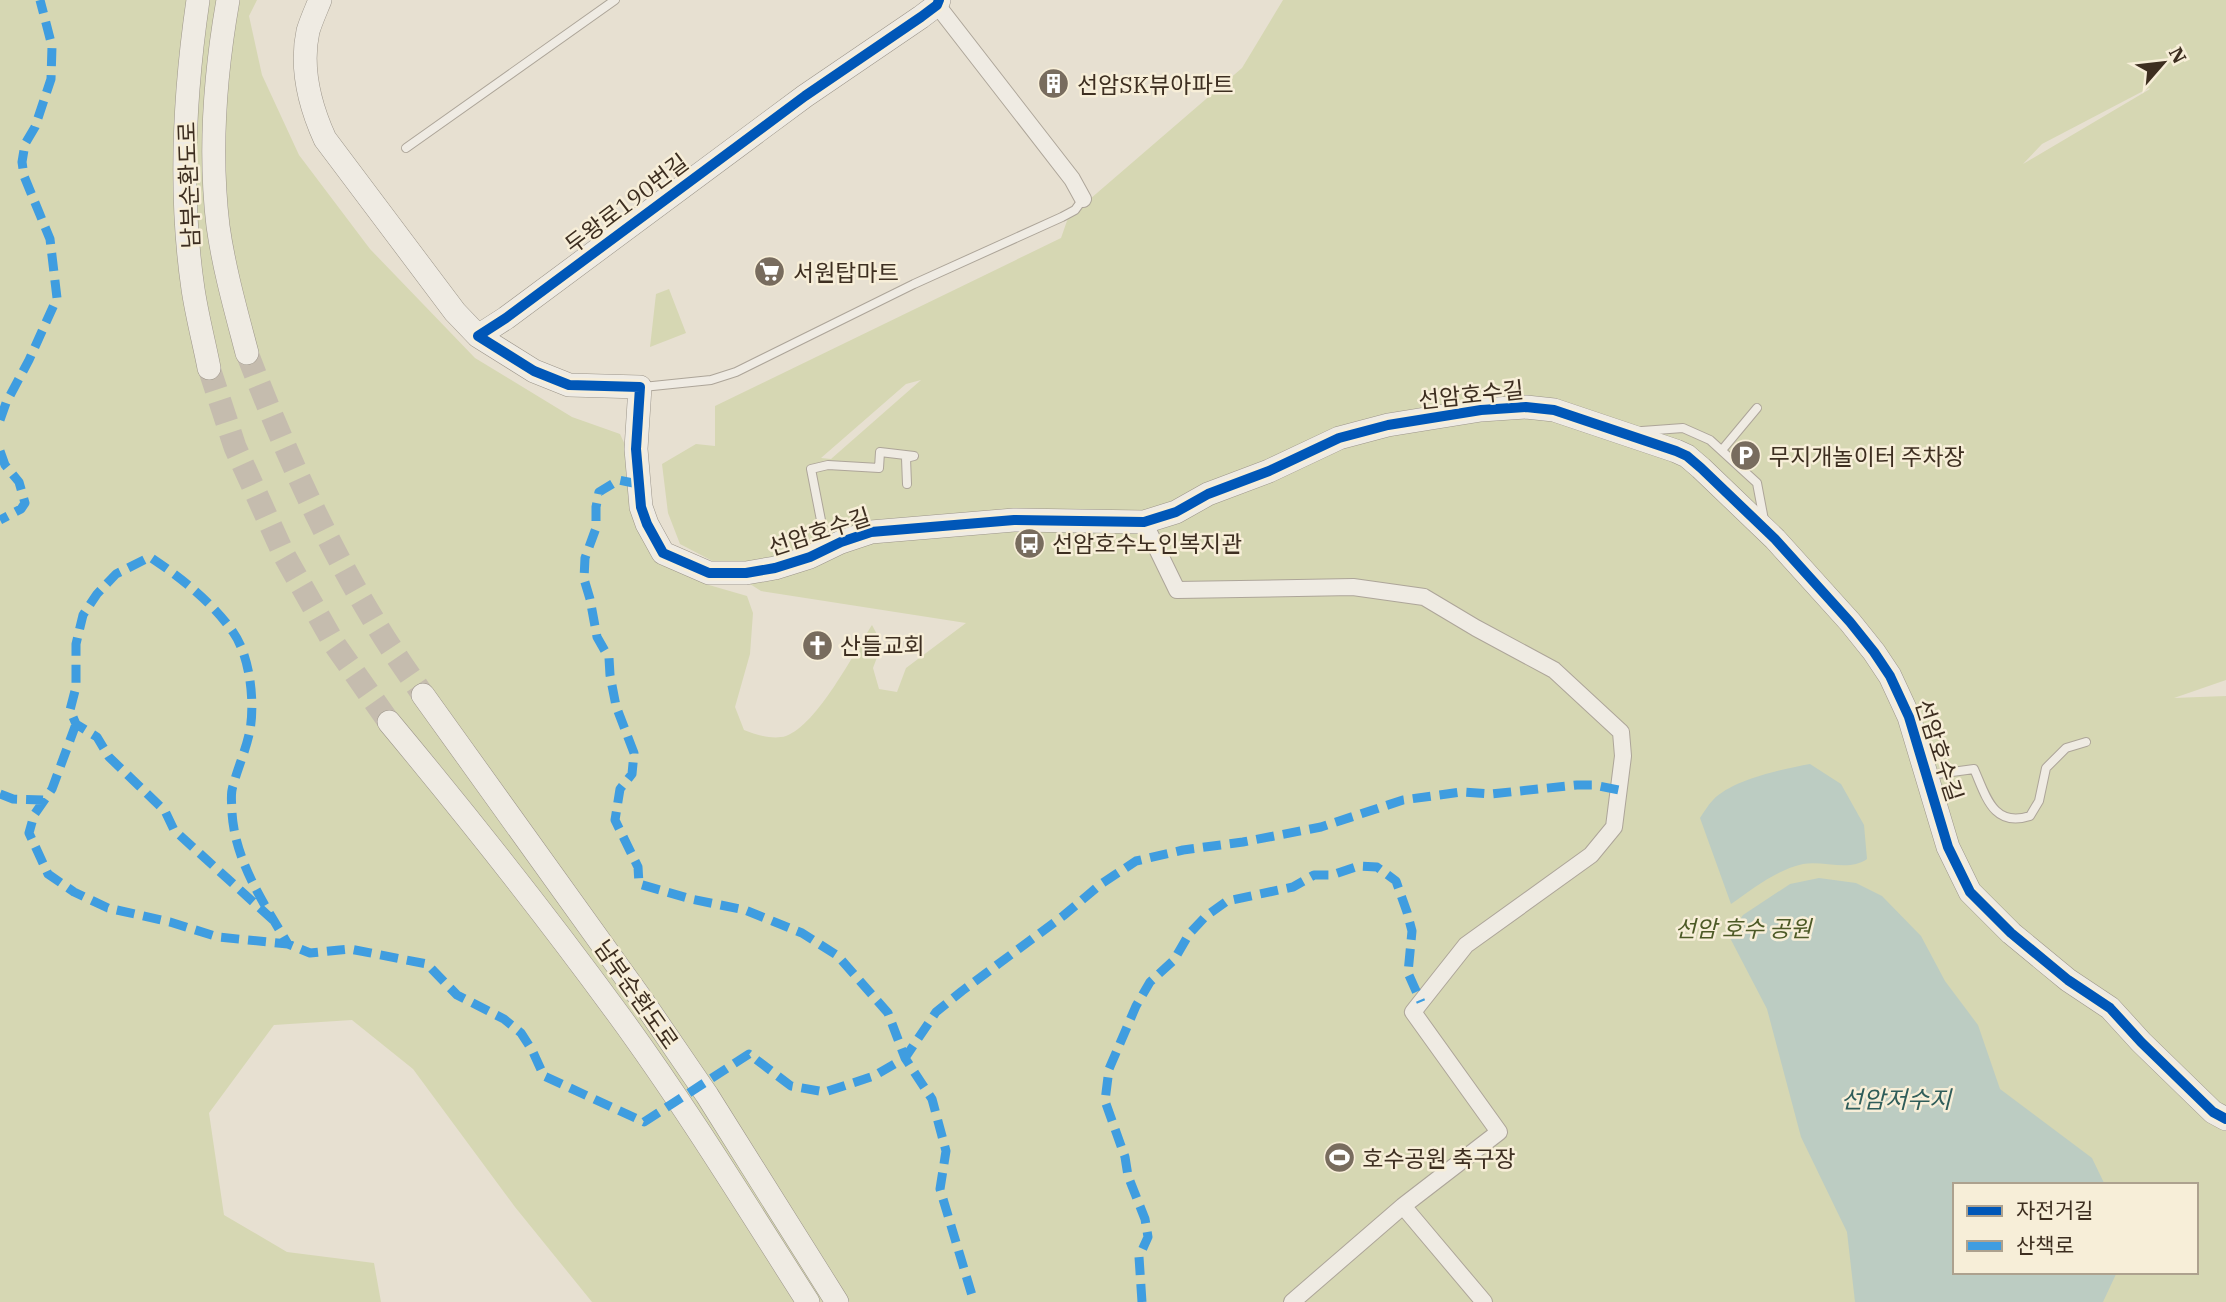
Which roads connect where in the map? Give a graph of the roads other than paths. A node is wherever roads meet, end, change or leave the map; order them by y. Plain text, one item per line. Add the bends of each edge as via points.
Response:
1 (196, 0) edge
2 (320, 0) edge
3 (615, 0) edge
4 (227, 1) edge
5 (938, 2) edge
6 (406, 148) dead end
7 (1083, 199) joint
8 (478, 336) junction
9 (247, 353) tunnel mouth
10 (209, 368) tunnel mouth
11 (640, 387) junction
12 (1756, 408) dead end
13 (1625, 433) junction
14 (1722, 450) junction
15 (907, 484) dead end
16 (1144, 522) junction
17 (1766, 531) junction
18 (826, 549) junction
19 (423, 695) tunnel mouth
20 (389, 722) tunnel mouth
21 (2087, 742) dead end
22 (1927, 775) junction
23 (2226, 1119) edge
24 (1403, 1206) junction
25 (808, 1302) edge
26 (837, 1302) edge
27 (1292, 1302) edge
28 (1485, 1302) edge

1 - 10 street, 남부순환도로 via 185,113 187,230 193,290
2 - 8 street via 308,32 305,74 325,139
3 - 6 lane
4 - 9 street, 남부순환도로 via 215,111 214,174 225,267
5 - 7 street
5 - 8 street, 두왕로190번길
7 - 11 lane via 1062,217 736,372 711,380
8 - 11 street via 534,371 569,385
11 - 18 street, 선암호수길 via 636,449 641,507 663,553 709,573 746,573 775,568
12 - 14 lane
13 - 14 lane via 1683,428
13 - 16 street, 선암호수길 via 1555,410 1526,407 1388,425 1339,438
13 - 17 street, 선암호수길 via 1687,456
14 - 17 lane via 1758,483
15 - 18 lane via 906,458 914,456 880,452 879,468 828,465 811,470
16 - 18 street, 선암호수길 via 1001,522 871,532
16 - 24 street via 1177,590 1353,587 1424,597 1554,670 1621,732 1623,756 1614,827 1591,855 1466,945 1413,1012 1499,1132
17 - 22 street, 선암호수길 via 1850,622 1890,676
19 - 26 street, 남부순환도로 via 707,1095
20 - 25 street, 남부순환도로 via 619,1015
21 - 22 lane via 2066,748 2046,768 2039,801 2030,816 2018,820 2001,816 1988,803 1974,769
22 - 23 street, 선암호수길 via 1951,857 1970,892 2011,933 2110,1008 2213,1112
24 - 27 street
24 - 28 street

